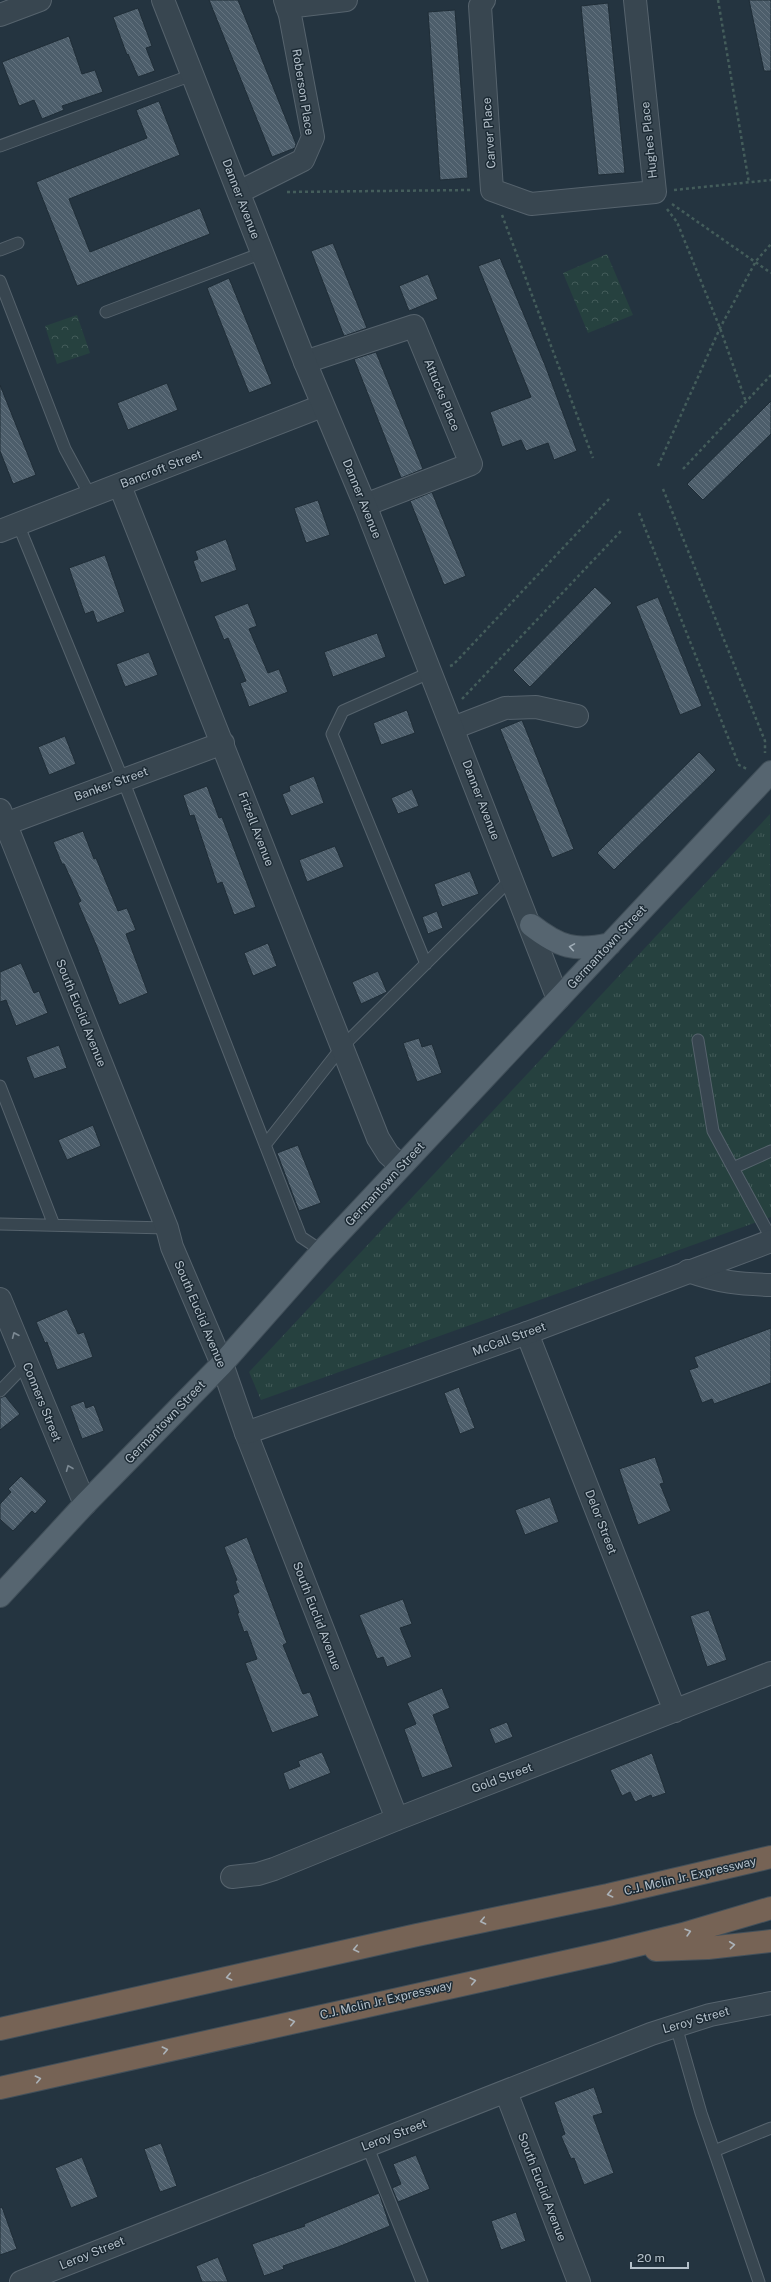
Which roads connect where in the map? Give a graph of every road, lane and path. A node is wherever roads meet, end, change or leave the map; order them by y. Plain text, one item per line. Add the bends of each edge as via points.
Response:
1 (40, 0) edge
2 (162, 0) edge
3 (346, 0) edge
4 (484, 0) edge
5 (635, 0) edge
6 (718, 0) edge
7 (286, 4) edge
8 (0, 15) edge
9 (192, 76) junction
10 (0, 146) edge
11 (771, 180) edge
12 (749, 183) junction
13 (492, 190) junction
14 (239, 192) junction
15 (286, 192) dead end
16 (655, 192) junction
17 (18, 243) dead end
18 (771, 244) edge
19 (0, 250) edge
20 (262, 253) junction
21 (756, 261) junction
22 (771, 273) edge
23 (0, 280) edge
24 (106, 312) dead end
25 (720, 328) junction
26 (305, 362) junction
27 (771, 375) edge
28 (746, 402) junction
29 (322, 406) junction
30 (593, 458) dead end
31 (658, 466) dead end
32 (683, 469) dead end
33 (120, 486) junction
34 (663, 489) dead end
35 (90, 497) junction
36 (609, 499) dead end
37 (365, 505) junction
38 (639, 513) dead end
39 (9, 528) edge
40 (622, 531) dead end
41 (429, 673) junction
42 (577, 716) dead end
43 (453, 728) junction
44 (223, 742) junction
45 (768, 776) edge
46 (123, 780) junction
47 (2, 820) edge
48 (512, 878) junction
49 (531, 925) junction
50 (610, 944) junction
51 (426, 964) junction
52 (558, 999) junction
53 (698, 1040) dead end
54 (342, 1047) junction
55 (0, 1086) edge
56 (265, 1145) junction
57 (771, 1151) edge
58 (401, 1166) junction
59 (733, 1168) junction
60 (0, 1224) edge
61 (54, 1226) junction
62 (167, 1228) junction
63 (771, 1239) edge
64 (322, 1251) junction
65 (688, 1271) junction
66 (771, 1285) edge
67 (0, 1299) edge
68 (527, 1333) junction
69 (27, 1363) junction
70 (222, 1364) junction
71 (0, 1391) edge
72 (246, 1433) junction
73 (85, 1504) junction
74 (0, 1596) edge
75 (771, 1673) edge
76 (675, 1711) junction
77 (397, 1819) junction
78 (771, 1857) edge
79 (232, 1877) dead end
80 (771, 1908) edge
81 (771, 1941) edge
82 (609, 1952) junction
83 (771, 2003) edge
84 (676, 2026) junction
85 (0, 2029) edge
86 (0, 2088) edge
87 (506, 2092) junction
88 (771, 2128) edge
89 (367, 2146) junction
90 (714, 2151) junction
91 (21, 2282) edge
92 (422, 2282) edge
93 (579, 2282) edge
94 (759, 2282) edge

1 - 8 street
2 - 9 street, Danner Avenue
3 - 7 street
4 - 13 street, Carver Place via 480,6
5 - 16 street, Hughes Place
6 - 12 path
7 - 14 street, Roberson Place via 313,136 303,160
9 - 10 lane
9 - 14 street, Danner Avenue
11 - 12 path
12 - 16 path
13 - 15 path
13 - 16 street, Hughes Place via 530,204
13 - 30 path
14 - 20 street, Danner Avenue
16 - 21 path
16 - 25 path via 677,222
17 - 19 lane
18 - 21 path
20 - 24 lane
20 - 26 street, Danner Avenue
21 - 22 path
21 - 25 path
23 - 35 lane via 65,449
25 - 28 path
25 - 31 path
26 - 29 street, Danner Avenue
26 - 37 street, Attucks Place via 414,326 471,464
27 - 28 path
28 - 32 path
29 - 33 street, Bancroft Street
29 - 37 street, Danner Avenue
33 - 35 street, Bancroft Street
33 - 44 street, Frizell Avenue
34 - 45 path via 765,741
35 - 39 street, Bancroft Street
36 - 41 path via 453,665
37 - 41 street, Danner Avenue
38 - 45 path via 739,764
39 - 46 lane
40 - 43 path via 462,700
41 - 43 street, Danner Avenue
41 - 51 lane via 343,711 332,734
42 - 43 street via 536,707 505,708
43 - 48 street, Danner Avenue
44 - 46 street, Banker Street
44 - 54 street, Frizell Avenue
45 - 50 main road, Germantown Street
46 - 47 street, Banker Street
46 - 56 lane
47 - 62 street, South Euclid Avenue
48 - 49 street, Danner Avenue
48 - 51 lane
50 -> 49 main road via 573,948 548,938
49 - 52 street, Danner Avenue
50 - 52 main road, Germantown Street
51 - 54 lane
52 - 58 main road, Germantown Street
53 - 59 lane via 713,1131
54 - 56 lane
54 - 58 street, Frizell Avenue via 378,1138 388,1154
55 - 61 lane
56 - 64 lane via 301,1237
57 - 59 lane
58 - 64 main road, Germantown Street
59 - 63 lane
60 - 61 lane
61 - 62 lane
62 - 70 street, South Euclid Avenue via 172,1247
63 - 65 street, McCall Street
64 - 70 main road, Germantown Street
65 - 66 street via 715,1281
65 - 68 street, McCall Street
69 -> 67 street, Conners Street
68 - 72 street, McCall Street
68 - 76 street, Delor Street
69 - 71 lane
73 -> 69 street, Conners Street
70 - 72 street, South Euclid Avenue
70 - 73 main road, Germantown Street
72 - 77 street, South Euclid Avenue
73 - 74 main road, Germantown Street
75 - 76 street, Gold Street
76 - 77 street, Gold Street
77 - 79 street, Gold Street via 274,1869
78 -> 85 highway, C.J. Mclin Jr. Expressway
82 -> 80 highway, C.J. Mclin Jr. Expressway via 683,1934
82 -> 81 highway via 708,1948
86 -> 82 highway, C.J. Mclin Jr. Expressway
83 - 84 street, Leroy Street via 710,2015
84 - 87 street, Leroy Street
84 - 90 lane
87 - 89 street, Leroy Street
87 - 93 street, South Euclid Avenue
88 - 90 lane
89 - 91 street, Leroy Street
89 - 92 lane
90 - 94 lane

